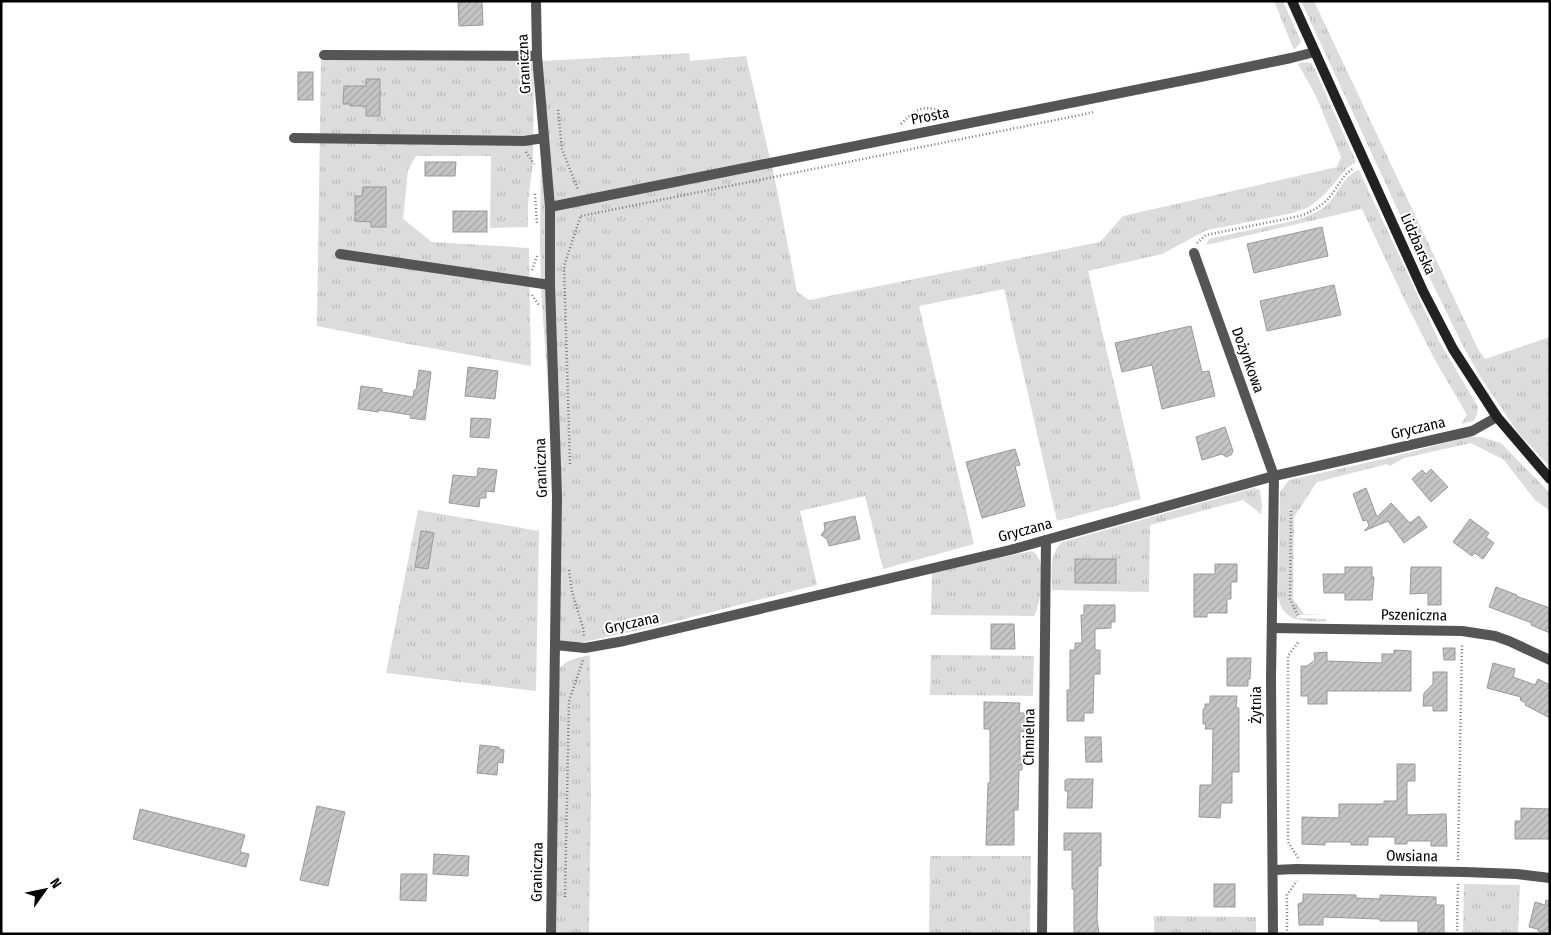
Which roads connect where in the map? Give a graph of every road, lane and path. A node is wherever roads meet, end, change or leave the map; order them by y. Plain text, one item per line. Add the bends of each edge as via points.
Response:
1 (536, 1) edge
2 (1292, 1) edge
3 (1315, 52) junction
4 (324, 55) dead end
5 (537, 56) junction
6 (1102, 110) dead end
7 (294, 138) dead end
8 (544, 138) junction
9 (524, 141) junction
10 (1366, 163) junction
11 (535, 165) dead end
12 (536, 193) dead end
13 (550, 207) junction
14 (581, 216) dead end
15 (537, 230) dead end
16 (1194, 253) joint
17 (340, 254) dead end
18 (538, 255) dead end
19 (531, 282) junction
20 (550, 286) junction
21 (539, 305) dead end
22 (1497, 417) junction
23 (1274, 476) junction
24 (1550, 479) edge
25 (1291, 511) dead end
26 (1046, 540) junction
27 (1308, 616) dead end
28 (1272, 628) junction
29 (1456, 640) dead end
30 (1307, 641) dead end
31 (555, 645) junction
32 (1550, 660) edge
33 (1297, 869) junction
34 (1273, 870) junction
35 (1458, 872) junction
36 (1550, 878) edge
37 (551, 934) edge
38 (1042, 934) edge
39 (1273, 934) edge
40 (1287, 934) edge
41 (1457, 934) edge

1 - 5 street, Graniczna
2 - 3 main road, Lidzbarska
3 - 10 main road, Lidzbarska
3 - 13 street, Prosta
4 - 5 street
5 - 8 street, Graniczna
6 - 14 path
7 - 9 street
8 - 9 street
8 - 13 street, Graniczna
9 - 11 path via 524,149
10 - 16 path via 1346,173 1328,198 1312,212 1206,235 1196,244
10 - 22 main road, Lidzbarska via 1440,326
12 - 15 path
13 - 20 street, Graniczna
16 - 23 street, Dożynkowa
17 - 19 street
18 - 19 path via 531,271
19 - 20 street
19 - 21 path via 531,292
20 - 31 street, Graniczna via 557,497
22 - 23 street, Gryczana via 1472,431
22 - 24 main road, Lidzbarska
23 - 26 street, Gryczana
23 - 28 street, Żytnia
25 - 27 path via 1290,599 1298,616
26 - 31 street, Gryczana via 624,641 585,648
26 - 38 street, Chmielna
28 - 32 street, Pszeniczna via 1462,631 1495,636
28 - 34 street, Żytnia
29 - 35 path via 1462,640
30 - 33 path via 1298,641 1288,656 1288,842 1298,859
31 - 37 street, Graniczna
33 - 34 street, Owsiana
33 - 35 street, Owsiana
33 - 40 path via 1297,882 1287,895
34 - 39 street, Żytnia
35 - 36 street, Owsiana
35 - 41 path

